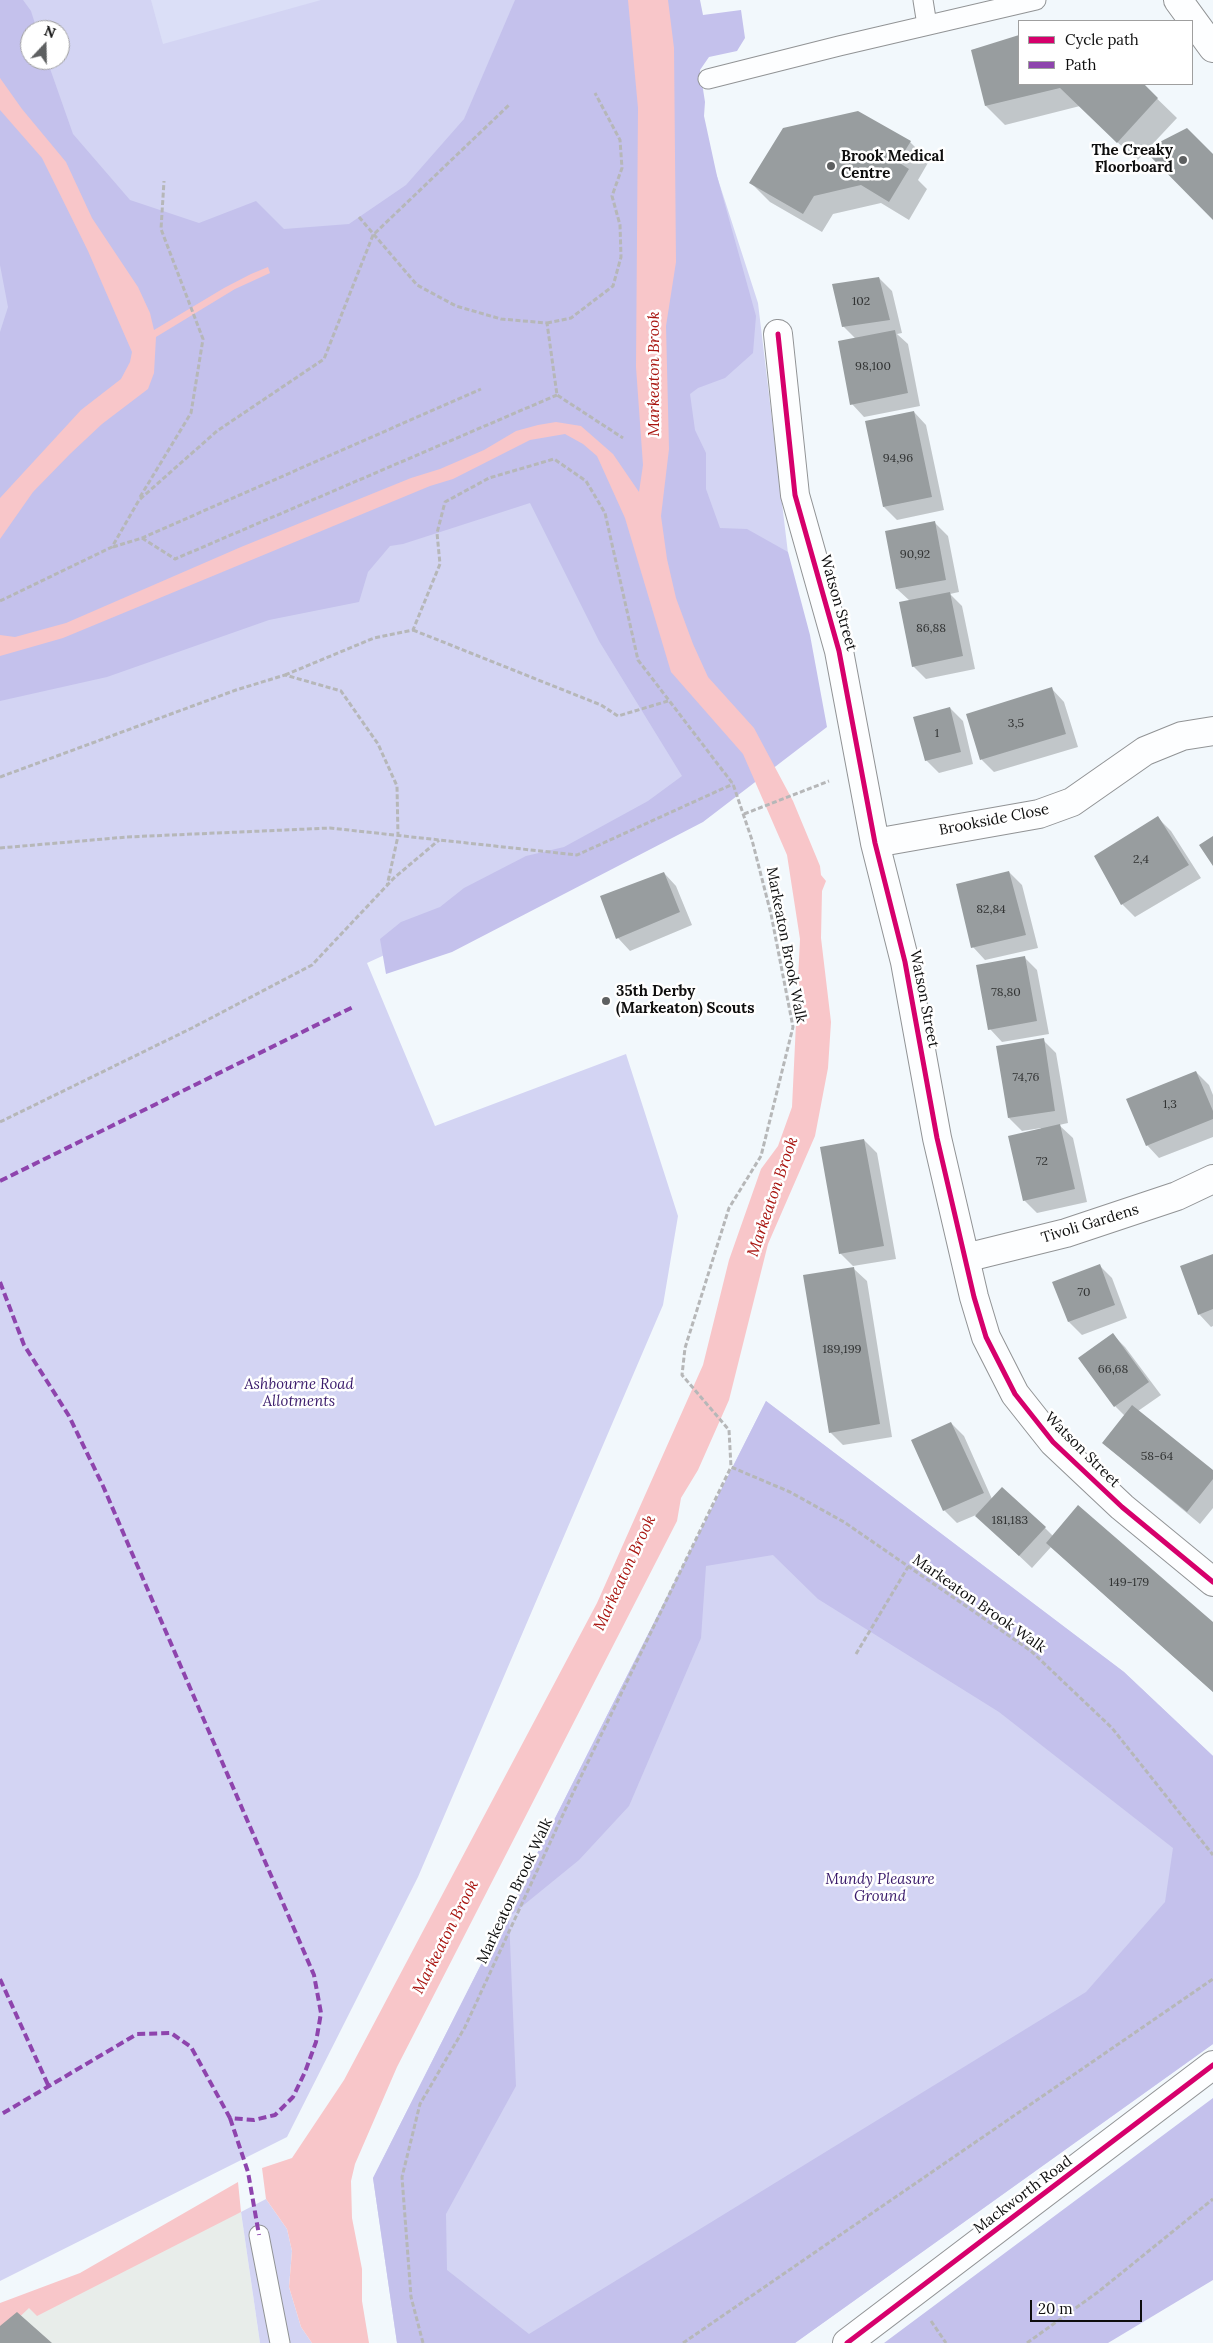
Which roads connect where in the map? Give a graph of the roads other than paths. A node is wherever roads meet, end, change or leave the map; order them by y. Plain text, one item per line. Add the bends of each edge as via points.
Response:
1 (924, 0) edge
2 (1036, 0) edge
3 (1178, 0) edge
4 (1193, 20) edge
5 (1193, 21) edge
6 (927, 26) junction
7 (1213, 48) edge
8 (708, 79) dead end
9 (778, 334) dead end
10 (1213, 732) edge
11 (875, 843) junction
12 (1213, 1179) edge
13 (964, 1258) junction
14 (1213, 1582) edge
15 (1213, 2065) edge
16 (259, 2235) dead end
17 (280, 2343) edge
18 (847, 2343) edge

1 - 6 lane
2 - 6 lane
3 - 4 street
5 - 7 street
6 - 8 lane
9 - 11 street, Watson Street via 795,495 839,651
10 - 11 street, Brookside Close via 1182,736 1145,751 1072,802 1039,814
11 - 13 street, Watson Street via 905,962 937,1138
12 - 13 street, Tivoli Gardens via 1176,1196 1066,1233
13 - 14 street, Watson Street via 986,1337 1011,1387 1032,1418 1085,1474
15 - 18 street, Mackworth Road
16 - 17 lane

